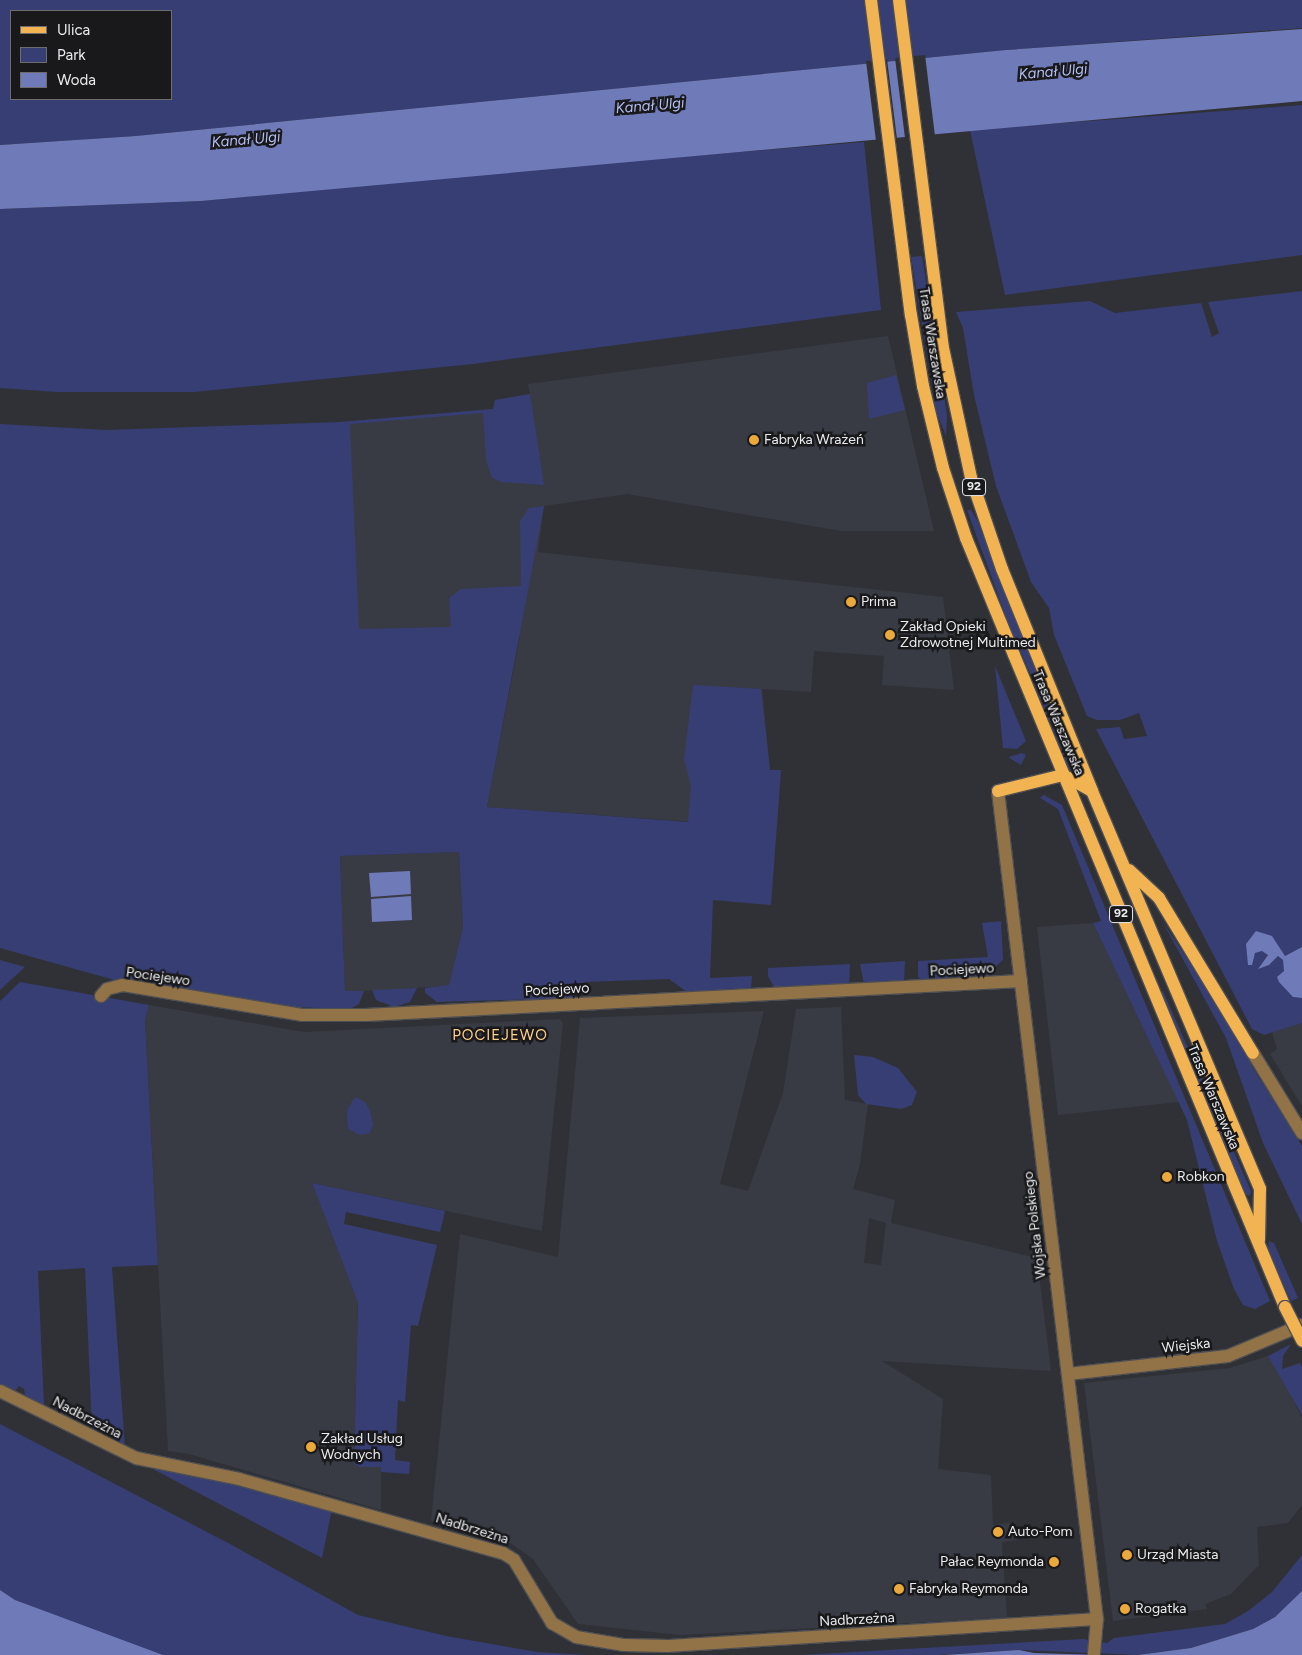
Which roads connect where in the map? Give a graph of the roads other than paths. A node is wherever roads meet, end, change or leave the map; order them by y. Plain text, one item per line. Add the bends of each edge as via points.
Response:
1 (871, 0) edge
2 (899, 0) edge
3 (1064, 775) junction
4 (998, 791) joint
5 (1092, 791) junction
6 (1126, 868) junction
7 (1021, 981) junction
8 (101, 996) dead end
9 (1252, 1053) joint
10 (1302, 1134) edge
11 (1259, 1247) junction
12 (1302, 1325) edge
13 (1302, 1341) edge
14 (1068, 1374) junction
15 (0, 1391) edge
16 (1098, 1619) junction
17 (1094, 1655) edge

1 - 3 main road, Trasa Warszawska / 92 via 920,374 942,468 966,538
2 - 5 main road, Trasa Warszawska / 92 via 951,396 972,478 1002,569
3 - 4 main road
3 - 5 main road
3 - 11 main road, Trasa Warszawska / 92
4 - 7 street, Wojska Polskiego
5 - 6 main road, Trasa Warszawska / 92
6 - 9 main road via 1159,898
6 - 11 main road, Trasa Warszawska / 92 via 1260,1189
7 - 8 street, Pociejewo via 366,1015 302,1015 123,985 107,989
7 - 14 street, Wojska Polskiego
9 - 10 street
11 - 13 main road, Trasa Warszawska / 92, bridge
12 - 14 street, Wiejska via 1228,1356
14 - 16 street, Wojska Polskiego
15 - 16 street, Nadbrzeżna via 136,1458 239,1479 503,1553 514,1560 552,1623 576,1637 624,1645 668,1646
16 - 17 street, Wojska Polskiego

